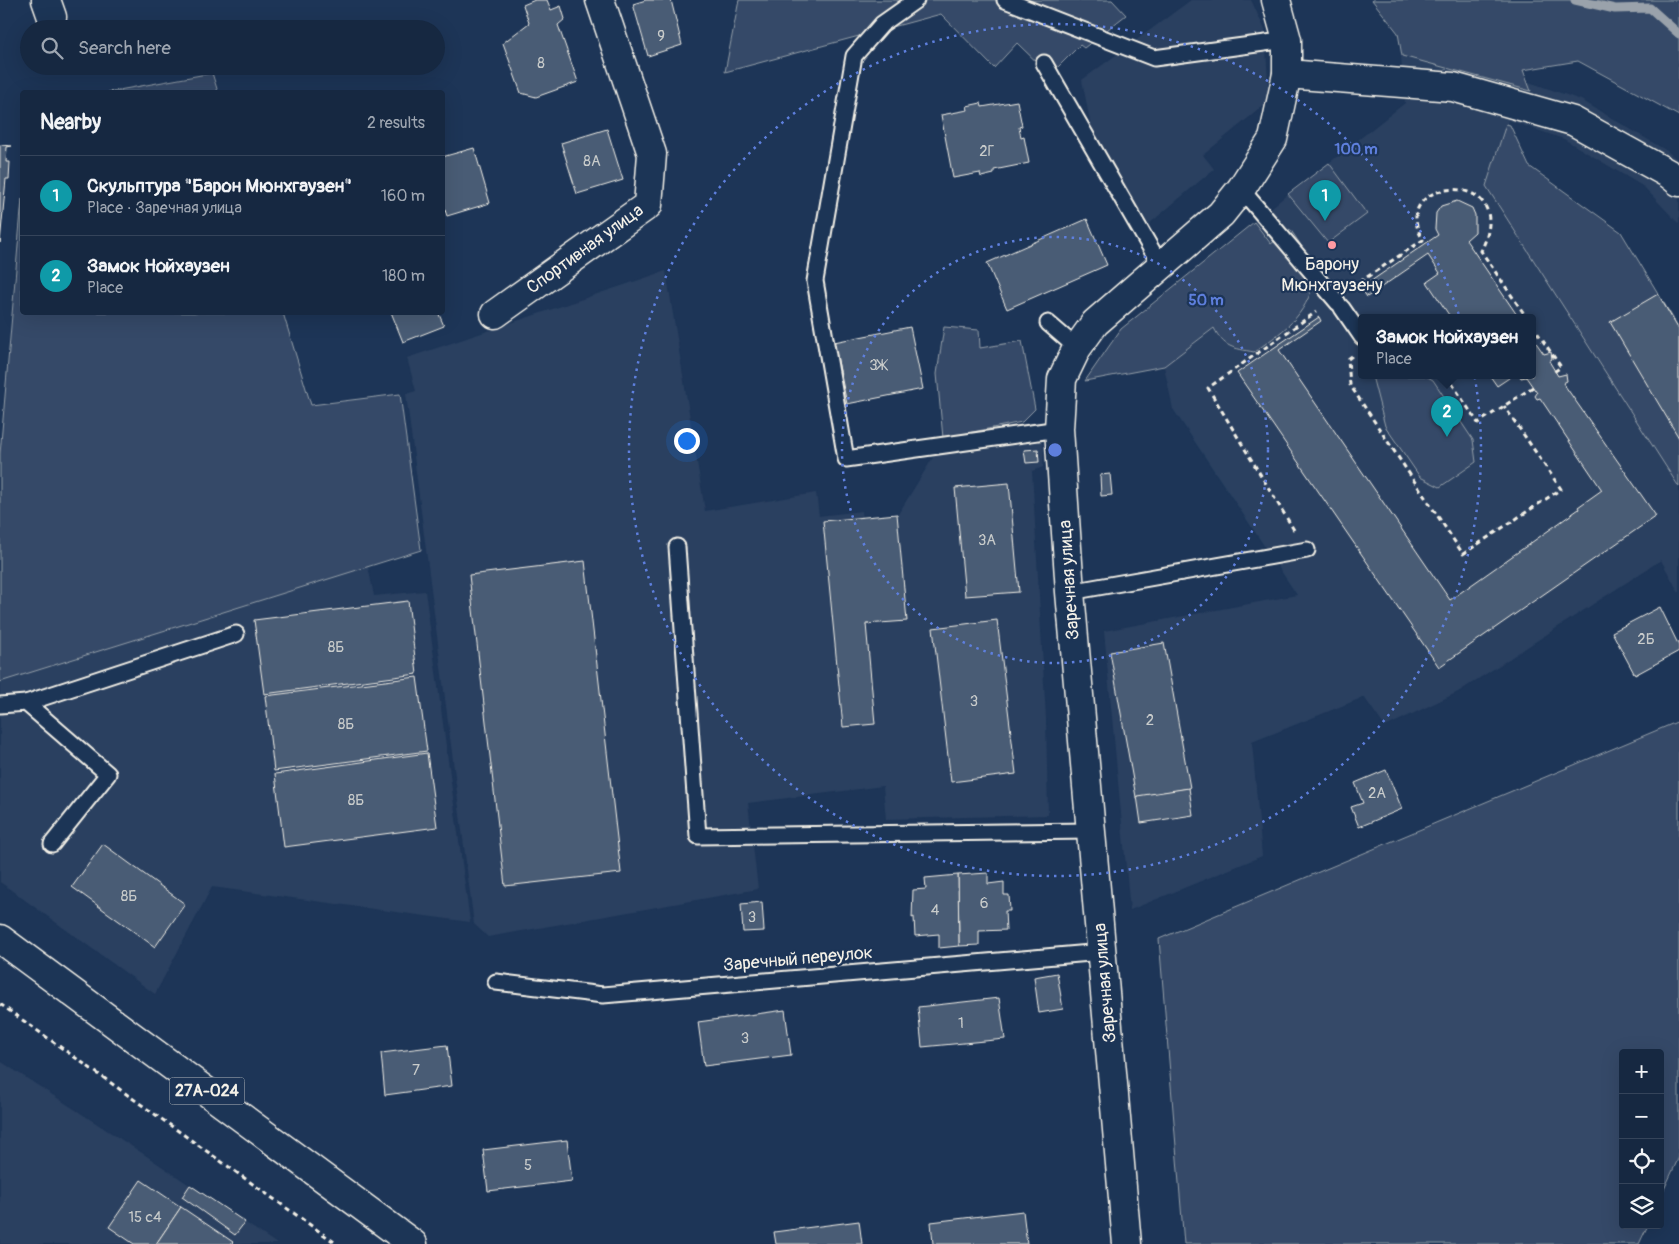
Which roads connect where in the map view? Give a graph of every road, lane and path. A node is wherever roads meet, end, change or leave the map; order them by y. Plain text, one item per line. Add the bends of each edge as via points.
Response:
1 (600, 0) edge
2 (916, 0) edge
3 (1006, 0) edge
4 (1276, 0) edge
5 (1287, 40) junction
6 (1044, 63) dead end
7 (1287, 74) junction
8 (1679, 182) edge
9 (1241, 189) junction
10 (1160, 266) junction
11 (1338, 303) junction
12 (495, 314) dead end
13 (1524, 314) edge
14 (1048, 323) dead end
15 (1358, 331) edge
16 (1536, 331) edge
17 (1077, 348) junction
18 (1355, 354) dead end
19 (1552, 373) dead end
20 (1449, 379) edge
21 (1532, 386) dead end
22 (1504, 406) junction
23 (1059, 429) junction
24 (677, 547) dead end
25 (1307, 550) joint
26 (1070, 592) junction
27 (236, 634) dead end
28 (26, 704) junction
29 (0, 705) edge
30 (1091, 831) junction
31 (52, 844) dead end
32 (0, 939) edge
33 (1102, 952) junction
34 (496, 982) dead end
35 (0, 1004) edge
36 (336, 1244) edge
37 (413, 1244) edge
38 (1127, 1244) edge

1 - 12 main road, Спортивная улица via 652,154 648,205
2 - 23 lane via 882,24 854,56 815,281 846,458
3 - 5 lane via 1154,58
4 - 5 main road, Заречная улица
5 - 7 main road, Заречная улица
6 - 10 lane
7 - 8 main road via 1453,87 1573,121
7 - 9 main road, Заречная улица via 1273,139
9 - 10 main road, Заречная улица via 1220,214
9 - 11 lane
10 - 17 main road, Заречная улица via 1094,323
11 - 13 path via 1423,240 1416,225 1425,199 1444,189 1460,188 1474,193 1484,205 1489,219 1487,240 1481,252
11 - 15 lane
11 - 25 path via 1208,388
14 - 17 lane
16 - 19 path via 1561,367
17 - 23 main road, Заречная улица via 1062,379
18 - 22 path via 1348,359 1350,384 1463,554 1561,489
20 - 22 path via 1478,423
21 - 22 path
23 - 26 main road, Заречная улица
24 - 30 lane via 698,836
25 - 26 lane
26 - 30 main road, Заречная улица
27 - 28 lane
28 - 29 lane
28 - 31 lane via 108,774
30 - 33 main road, Заречная улица
32 - 37 main road, 27А-024
33 - 34 lane, Заречный переулок via 604,995
33 - 38 main road, Заречная улица
35 - 36 path

